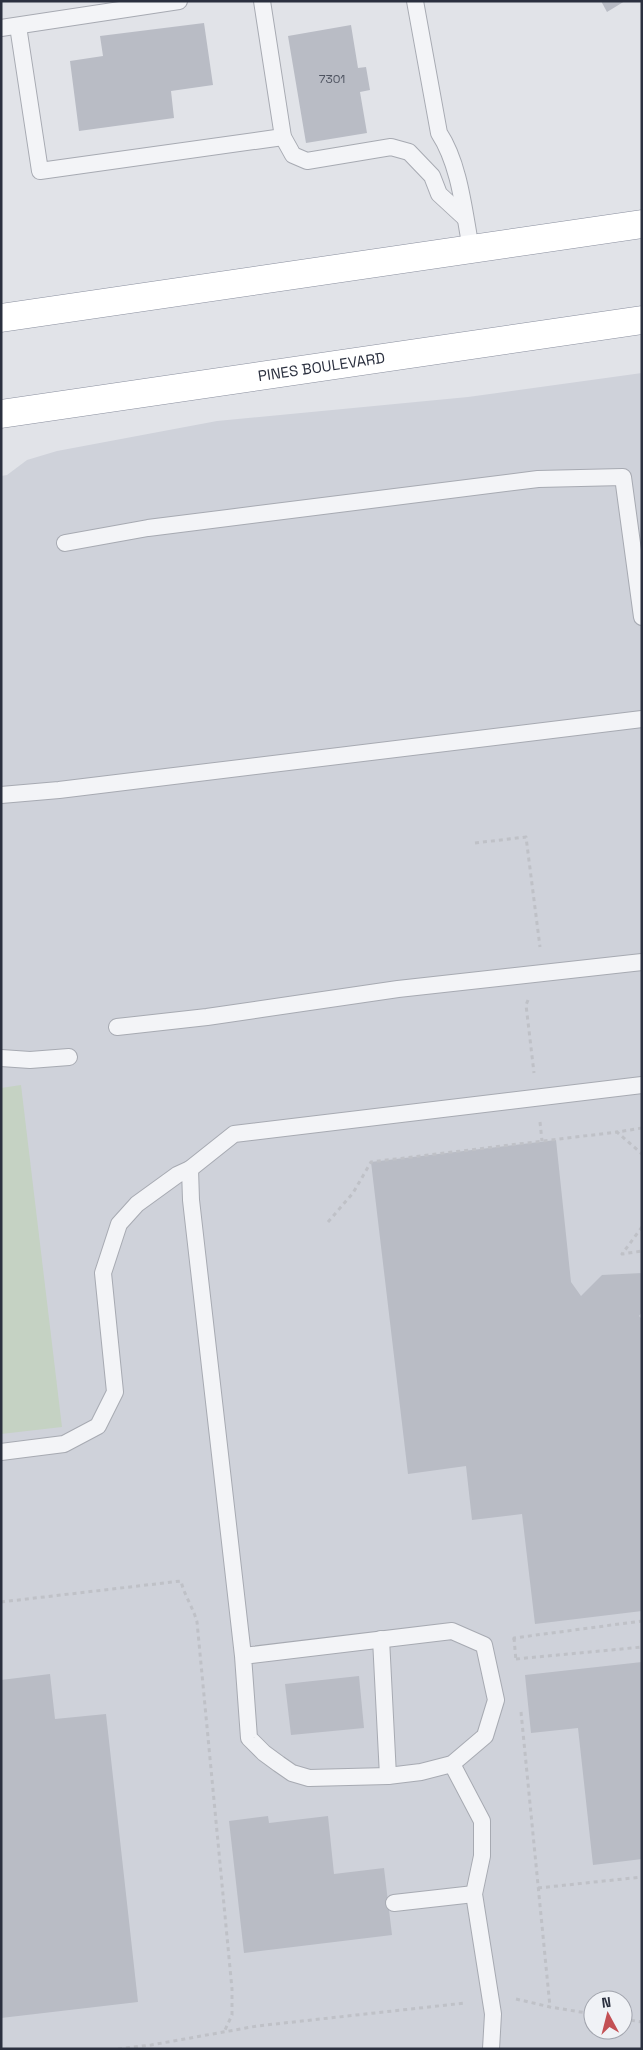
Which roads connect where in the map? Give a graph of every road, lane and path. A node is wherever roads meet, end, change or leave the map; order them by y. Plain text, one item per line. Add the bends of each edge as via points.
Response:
1 (180, 1) edge
2 (262, 1) edge
3 (415, 1) edge
4 (18, 26) junction
5 (1, 28) edge
6 (283, 137) junction
7 (465, 218) junction
8 (642, 224) edge
9 (471, 249) junction
10 (1, 318) edge
11 (642, 320) edge
12 (1, 414) edge
13 (65, 542) dead end
14 (642, 616) edge
15 (642, 719) edge
16 (1, 795) edge
17 (475, 843) dead end
18 (642, 962) edge
19 (542, 974) junction
20 (526, 1005) dead end
21 (117, 1027) dead end
22 (69, 1057) dead end
23 (1, 1058) edge
24 (642, 1085) edge
25 (642, 1128) edge
26 (617, 1132) junction
27 (642, 1154) edge
28 (190, 1169) junction
29 (328, 1222) dead end
30 (642, 1228) edge
31 (642, 1252) edge
32 (1, 1452) edge
33 (1, 1602) edge
34 (642, 1621) edge
35 (514, 1638) junction
36 (381, 1639) junction
37 (642, 1647) edge
38 (243, 1656) junction
39 (517, 1667) dead end
40 (520, 1705) dead end
41 (452, 1764) junction
42 (388, 1776) junction
43 (642, 1877) edge
44 (538, 1888) junction
45 (474, 1894) junction
46 (394, 1904) dead end
47 (512, 1999) dead end
48 (468, 2002) dead end
49 (550, 2007) junction
50 (583, 2012) edge
51 (224, 2032) junction
52 (152, 2047) edge
53 (118, 2049) edge
54 (491, 2049) edge

1 - 4 lane
2 - 6 lane
3 - 7 lane via 438,134 448,147 453,162
4 - 5 lane
4 - 6 lane via 40,170
6 - 7 lane via 294,155 307,161 391,147 409,152 432,176 439,194
7 - 9 lane
8 - 9 highway
9 - 10 highway
11 - 12 highway, PINES BOULEVARD
13 - 14 lane via 148,528 538,479 623,478
15 - 16 lane
17 - 19 path via 526,837
18 - 19 lane
19 - 20 path
19 - 21 lane via 398,989
22 - 23 lane
24 - 28 lane via 234,1134
25 - 26 path
26 - 27 path
26 - 29 path via 371,1162 353,1193
28 - 32 lane via 137,1204 119,1224 103,1273 115,1392 98,1426 64,1444
28 - 38 lane
30 - 31 path via 622,1254
33 - 51 path via 181,1580 197,1622 232,1989 232,2015
34 - 35 path
35 - 37 path via 516,1660
35 - 39 path
36 - 38 lane
36 - 41 lane via 452,1631 484,1645 496,1700 485,1736
36 - 42 lane
38 - 42 lane via 249,1738 264,1753 292,1773 309,1778
40 - 44 path
41 - 42 lane
41 - 45 lane via 482,1821 482,1856
43 - 44 path
44 - 49 path
45 - 46 lane
45 - 54 lane via 493,2014
47 - 49 path
48 - 51 path
49 - 50 path
51 - 52 path
52 - 53 path

